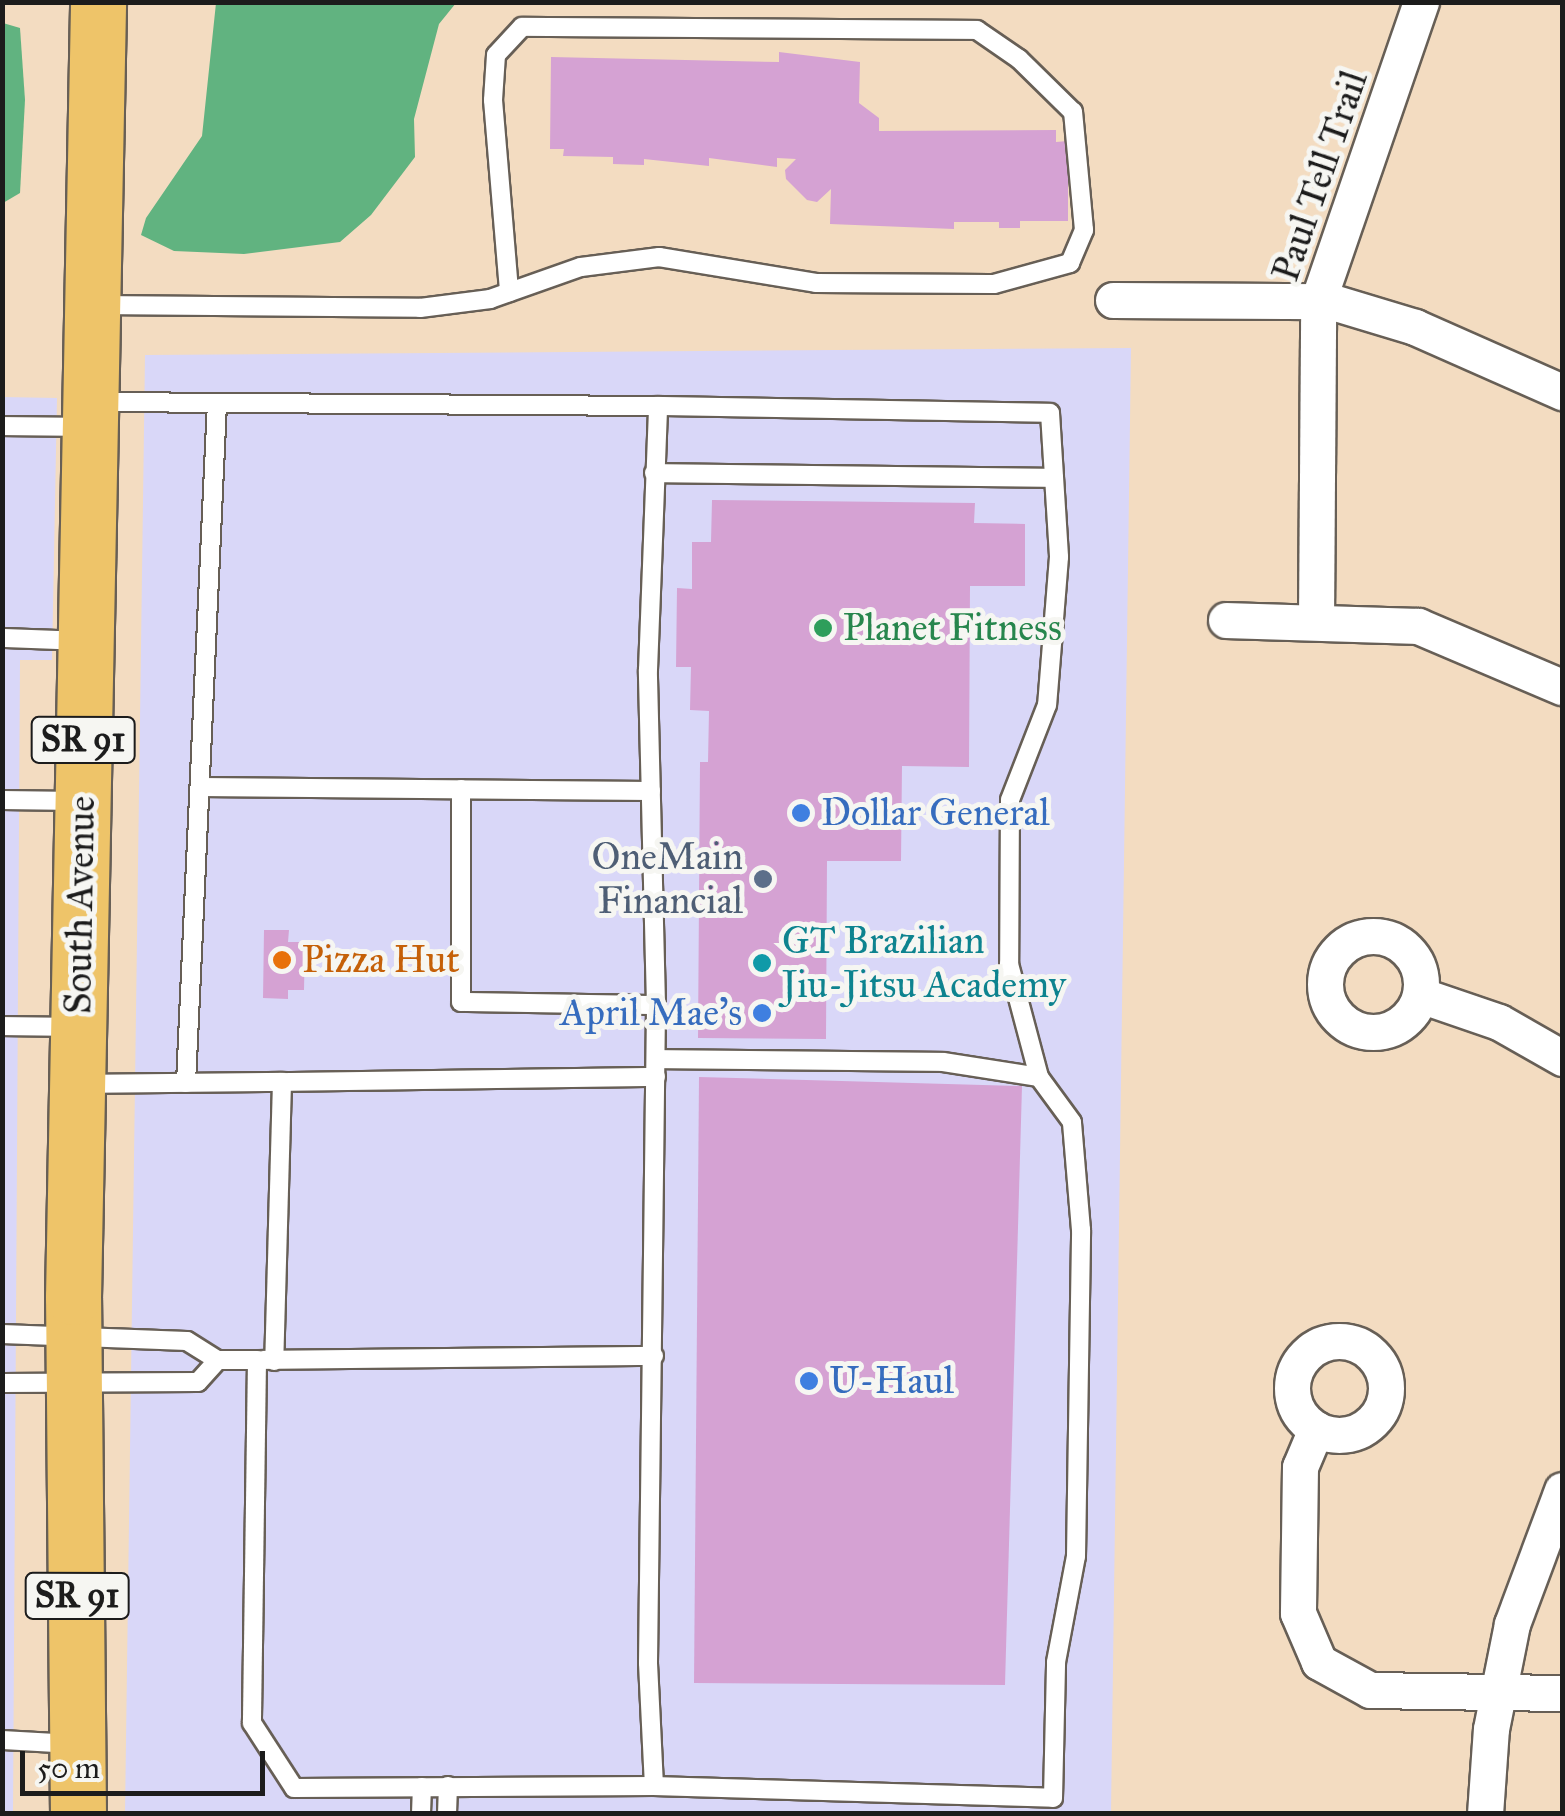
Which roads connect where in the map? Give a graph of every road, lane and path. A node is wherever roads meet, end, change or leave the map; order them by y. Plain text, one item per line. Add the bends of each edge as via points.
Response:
1 (98, 2) edge
2 (1422, 2) edge
3 (509, 292) junction
4 (1113, 300) dead end
5 (1318, 300) junction
6 (92, 304) junction
7 (1562, 392) edge
8 (218, 404) junction
9 (658, 406) junction
10 (90, 415) junction
11 (2, 426) edge
12 (654, 473) junction
13 (1054, 478) junction
14 (1226, 620) dead end
15 (1316, 621) junction
16 (2, 638) edge
17 (85, 642) junction
18 (1562, 687) edge
19 (200, 787) junction
20 (460, 790) junction
21 (651, 792) junction
22 (2, 800) edge
23 (82, 802) junction
24 (1420, 995) dead end
25 (656, 1006) junction
26 (2, 1026) edge
27 (78, 1028) junction
28 (1562, 1058) edge
29 (656, 1068) junction
30 (1039, 1077) junction
31 (282, 1082) junction
32 (186, 1083) junction
33 (77, 1084) junction
34 (2, 1334) edge
35 (654, 1356) junction
36 (74, 1360) junction
37 (218, 1360) junction
38 (265, 1360) junction
39 (2, 1383) edge
40 (1316, 1429) dead end
41 (1562, 1490) edge
42 (1497, 1693) junction
43 (1562, 1693) edge
44 (2, 1740) edge
45 (78, 1744) junction
46 (448, 1786) junction
47 (654, 1786) junction
48 (422, 1787) junction
49 (78, 1810) edge
50 (421, 1814) edge
51 (447, 1814) edge
52 (1485, 1814) edge

1 - 6 main road, South Avenue / SR 91
2 - 5 street, Paul Tell Trail
3 - 3 lane via 580,267 659,257 816,283 994,284 1070,263 1084,230 1073,112 1019,58 977,30 522,27 496,55 493,100
3 - 6 lane via 420,308
4 - 5 street
5 - 7 street via 1415,327
5 - 15 street, Paul Tell Trail
6 - 10 main road, South Avenue / SR 91
8 - 9 lane
8 - 10 lane
8 - 19 lane
9 - 12 lane
9 - 13 lane via 1050,413
10 - 11 lane
10 - 17 main road, South Avenue / SR 91
12 - 13 lane
12 - 21 lane
13 - 30 lane via 1059,557 1047,705 1010,800 1009,964
14 - 15 street
15 - 18 street via 1418,626
16 - 17 lane
17 - 23 main road, South Avenue / SR 91
19 - 20 lane
19 - 32 lane
20 - 21 lane
20 - 25 lane via 460,1002
21 - 25 lane
22 - 23 lane
23 - 27 main road, South Avenue / SR 91
24 - 28 street via 1499,1022
25 - 29 lane
26 - 27 lane
27 - 33 main road, South Avenue / SR 91
29 - 30 lane via 943,1062
29 - 31 lane
29 - 35 lane
30 - 47 lane via 1072,1122 1081,1230 1076,1556 1056,1662 1054,1798
31 - 32 lane
31 - 38 lane
32 - 33 lane
33 - 36 main road, South Avenue / SR 91
34 - 36 lane
35 - 38 lane
35 - 47 lane via 648,1663
36 - 37 lane via 187,1341
36 - 37 lane via 198,1382
36 - 39 lane
36 - 45 main road, South Avenue / SR 91
37 - 38 lane
38 - 48 lane via 252,1723 294,1788
40 - 42 street via 1300,1467 1298,1613 1319,1662 1370,1690
41 - 42 street via 1535,1550
42 - 43 street
42 - 52 street
44 - 45 lane
45 - 49 main road, South Avenue / SR 91
46 - 47 lane
46 - 48 lane
46 - 51 lane
48 - 50 lane

